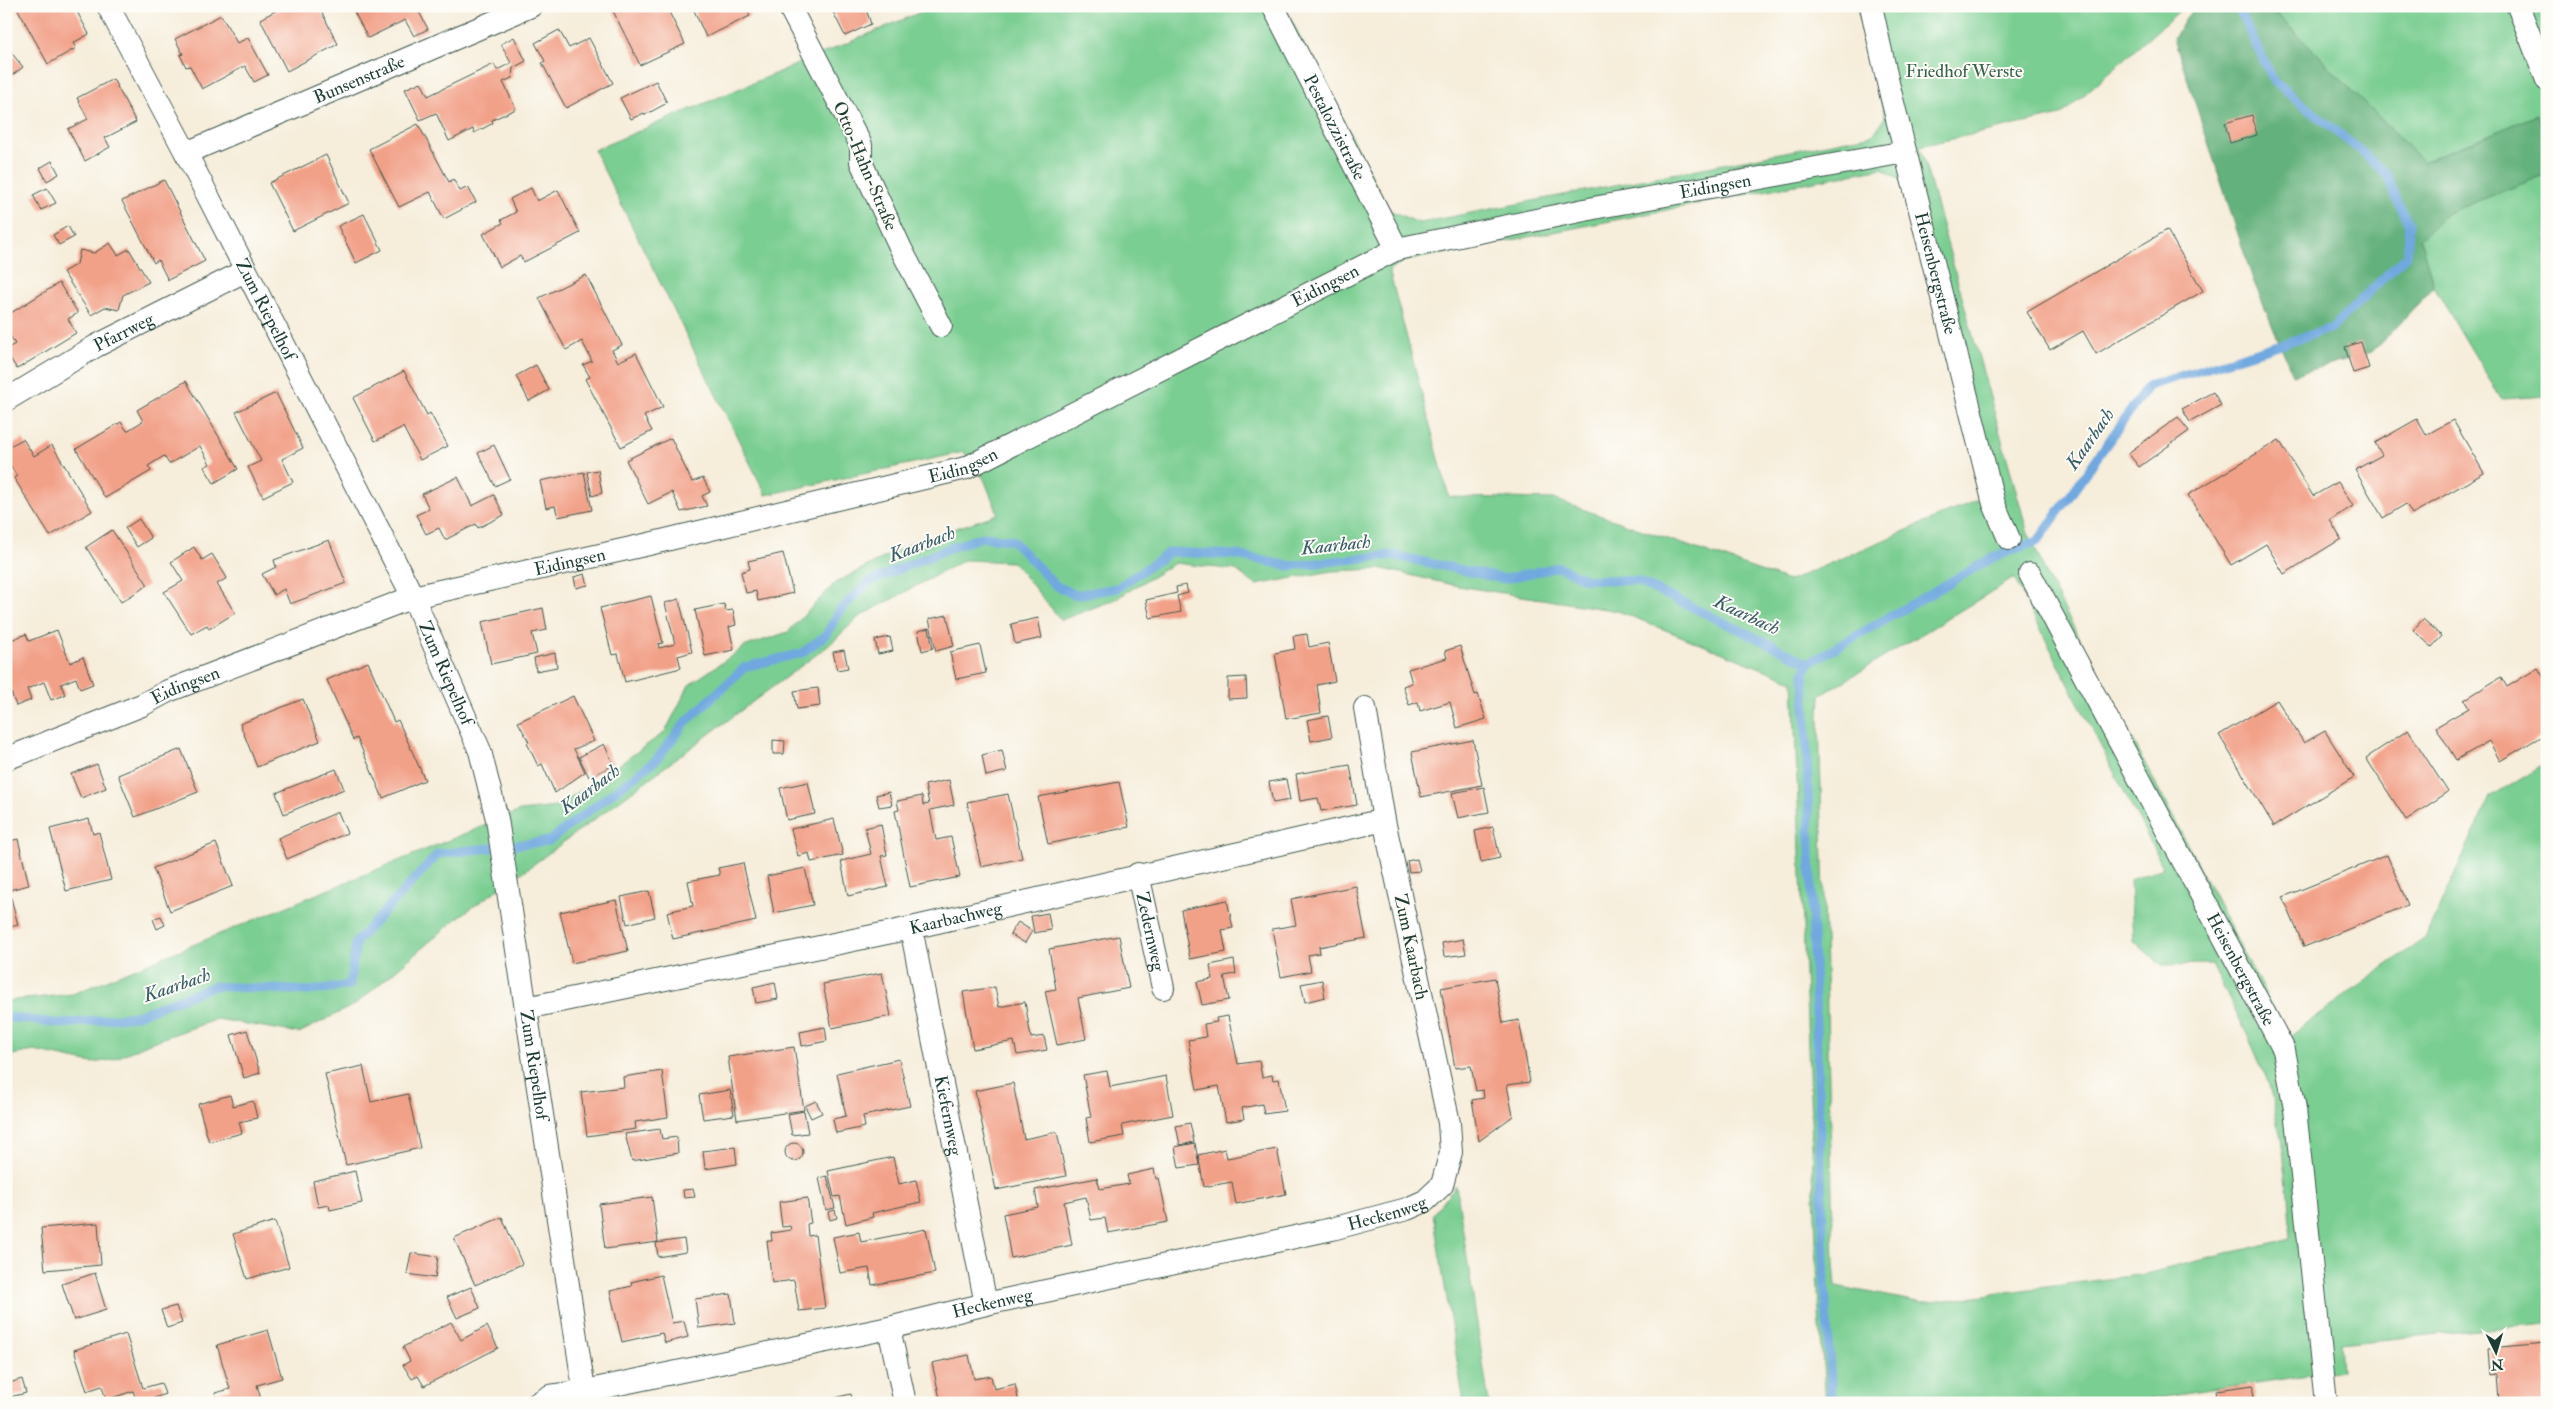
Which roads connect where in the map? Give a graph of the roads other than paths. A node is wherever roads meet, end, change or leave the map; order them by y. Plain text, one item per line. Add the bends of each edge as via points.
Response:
1 (108, 6) edge
2 (531, 6) edge
3 (789, 6) edge
4 (1273, 6) edge
5 (1871, 6) edge
6 (2518, 6) edge
7 (2547, 80) edge
8 (1905, 152) junction
9 (186, 153) junction
10 (1398, 249) junction
11 (245, 271) junction
12 (941, 326) dead end
13 (6, 400) edge
14 (2009, 538) dead end
15 (2030, 574) dead end
16 (413, 597) junction
17 (1365, 708) dead end
18 (6, 759) edge
19 (1384, 820) junction
20 (1138, 874) junction
21 (911, 928) junction
22 (1163, 988) dead end
23 (526, 1008) junction
24 (1442, 1185) joint
25 (986, 1304) junction
26 (889, 1328) junction
27 (586, 1397) edge
28 (538, 1403) edge
29 (905, 1403) edge
30 (2326, 1403) edge

1 - 9 street, Zum Riepelhof
2 - 9 street, Bunsenstraße
3 - 12 street, Otto-Hahn-Straße via 861,145 861,162
4 - 10 street, Pestalozzistraße
5 - 8 street, Heisenbergstraße
6 - 7 street
8 - 10 street, Eidingsen
8 - 14 street, Heisenbergstraße via 1994,504
9 - 11 street, Zum Riepelhof
10 - 16 street, Eidingsen via 966,468
11 - 13 street, Pfarrweg via 96,346
11 - 16 street, Zum Riepelhof
15 - 30 street, Heisenbergstraße via 2284,1050 2295,1109
16 - 18 street, Eidingsen via 168,690 142,705
16 - 23 street, Zum Riepelhof via 480,751 497,819
17 - 19 street, Zum Kaarbach
19 - 20 street, Kaarbachweg
19 - 24 street, Zum Kaarbach via 1449,1123 1452,1152
20 - 21 street, Kaarbachweg
20 - 22 street, Zedernweg
21 - 23 street, Kaarbachweg
21 - 25 street, Kiefernweg
23 - 27 street, Zum Riepelhof
24 - 25 street, Heckenweg via 1425,1201 1397,1212
25 - 26 street, Heckenweg
26 - 27 street, Heckenweg
26 - 29 street
27 - 28 street, Heckenweg via 550,1396

